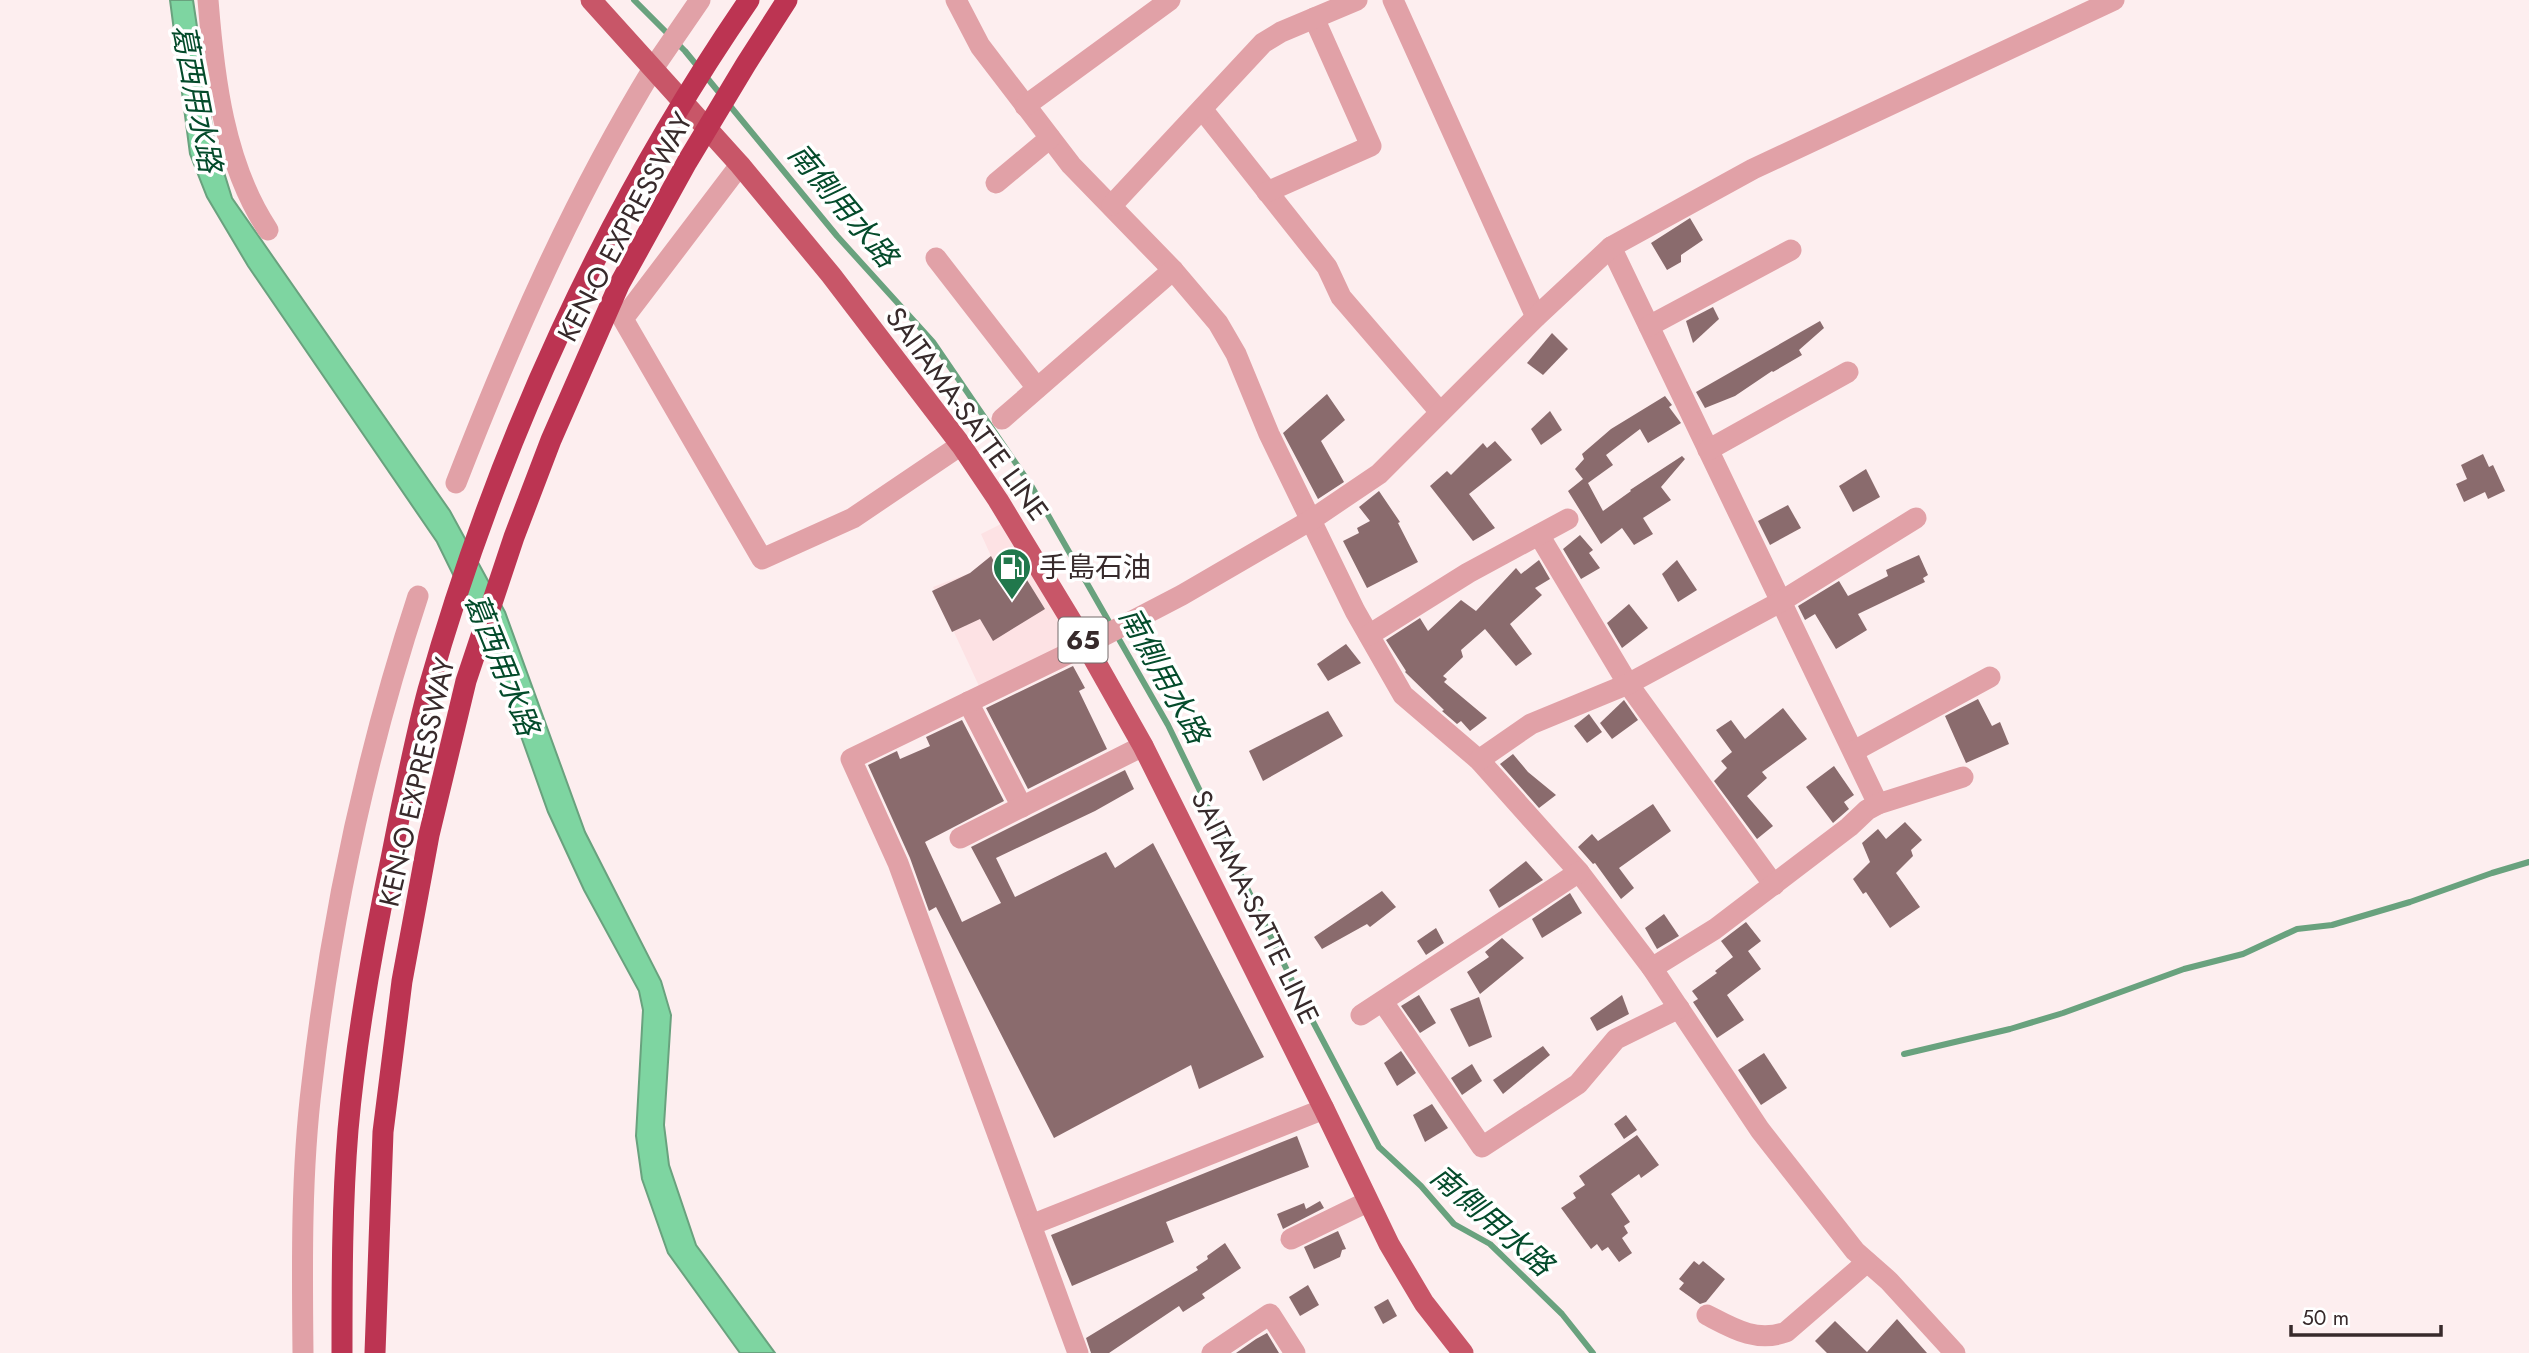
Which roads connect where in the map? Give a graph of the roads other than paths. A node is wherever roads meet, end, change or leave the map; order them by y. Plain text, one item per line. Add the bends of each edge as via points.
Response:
1 (208, 0) edge
2 (592, 0) edge
3 (700, 0) edge
4 (749, 0) edge
5 (788, 0) edge
6 (956, 0) edge
7 (1170, 0) edge
8 (1357, 0) edge
9 (1393, 0) edge
10 (2114, 0) edge
11 (1314, 18) junction
12 (654, 67) junction
13 (1025, 106) junction
14 (1202, 109) junction
15 (1051, 138) junction
16 (740, 165) junction
17 (996, 183) dead end
18 (1267, 192) junction
19 (1112, 205) junction
20 (268, 230) dead end
21 (1611, 247) junction
22 (1791, 250) dead end
23 (936, 258) dead end
24 (1173, 270) junction
25 (1536, 317) junction
26 (1649, 326) junction
27 (1848, 372) dead end
28 (1037, 388) junction
29 (1440, 412) junction
30 (1002, 419) dead end
31 (961, 444) junction
32 (1708, 450) junction
33 (456, 483) dead end
34 (1916, 518) dead end
35 (1568, 519) dead end
36 (1311, 520) junction
37 (1539, 535) junction
38 (418, 596) dead end
39 (1780, 602) junction
40 (1369, 635) junction
41 (1086, 645) junction
42 (1990, 677) dead end
43 (1628, 684) junction
44 (968, 702) junction
45 (1143, 746) junction
46 (1854, 751) junction
47 (1479, 760) junction
48 (1964, 777) dead end
49 (1878, 804) junction
50 (1022, 807) junction
51 (960, 838) dead end
52 (1579, 872) junction
53 (1774, 886) junction
54 (1651, 968) junction
55 (1382, 1002) junction
56 (1679, 1009) junction
57 (1362, 1016) dead end
58 (1324, 1109) junction
59 (1367, 1202) junction
60 (1031, 1225) junction
61 (1291, 1239) dead end
62 (1867, 1262) junction
63 (1707, 1315) dead end
64 (303, 1353) edge
65 (342, 1353) edge
66 (375, 1353) edge
67 (1078, 1353) edge
68 (1212, 1353) edge
69 (1295, 1353) edge
70 (1463, 1353) edge
71 (1955, 1353) edge

1 - 20 street via 230,148
2 - 12 main road, SAITAMA-SATTE LINE / 65
3 - 12 street
4 - 65 highway, KEN-O EXPRESSWAY, bridge via 656,145 559,334 491,501 431,680 377,927 358,1045 344,1203
5 - 66 highway, KEN-O EXPRESSWAY, bridge via 687,162 619,285 546,452 466,681 429,835 402,981 383,1132
6 - 13 street via 980,46
7 - 13 street
8 - 11 street
9 - 25 street
10 - 21 street via 1753,169
11 - 14 street via 1263,43
11 - 18 street via 1371,146
12 - 16 main road, SAITAMA-SATTE LINE / 65
12 - 33 street via 567,224
13 - 15 street
14 - 18 street
14 - 19 street
15 - 17 street
15 - 19 street
16 - 31 main road, SAITAMA-SATTE LINE / 65
16 - 31 street via 623,319 762,559 853,518
18 - 29 street via 1327,267 1341,297
19 - 24 street
21 - 25 street
21 - 26 street
22 - 26 street
23 - 28 street
24 - 28 street
24 - 36 street via 1218,323 1236,354
25 - 29 street
26 - 32 street
27 - 32 street
28 - 30 street
29 - 36 street via 1379,474
31 - 41 main road, SAITAMA-SATTE LINE / 65
32 - 39 street
34 - 39 street
35 - 37 street
36 - 40 street
36 - 41 street
37 - 40 street
37 - 43 street
38 - 64 street via 360,801 325,993 306,1158
39 - 43 street
39 - 46 street
40 - 47 street via 1403,695
41 - 44 street
41 - 45 main road, SAITAMA-SATTE LINE / 65
42 - 46 street
43 - 47 street via 1531,724
43 - 53 street
44 - 50 street
44 - 60 street via 851,759 898,863
45 - 50 street
45 - 58 main road, SAITAMA-SATTE LINE / 65
46 - 49 street
47 - 52 street
48 - 49 street
49 - 53 street
50 - 51 street
52 - 54 street
52 - 55 street
53 - 54 street
54 - 56 street
55 - 56 street via 1482,1147 1578,1084 1616,1039
55 - 57 street
56 - 62 street via 1760,1130
58 - 59 main road, SAITAMA-SATTE LINE / 65
58 - 60 street
59 - 61 street
59 - 70 main road, SAITAMA-SATTE LINE / 65 via 1407,1276
60 - 67 street
62 - 63 street via 1786,1332 1775,1336 1733,1331
62 - 71 street
68 - 69 street via 1270,1314

